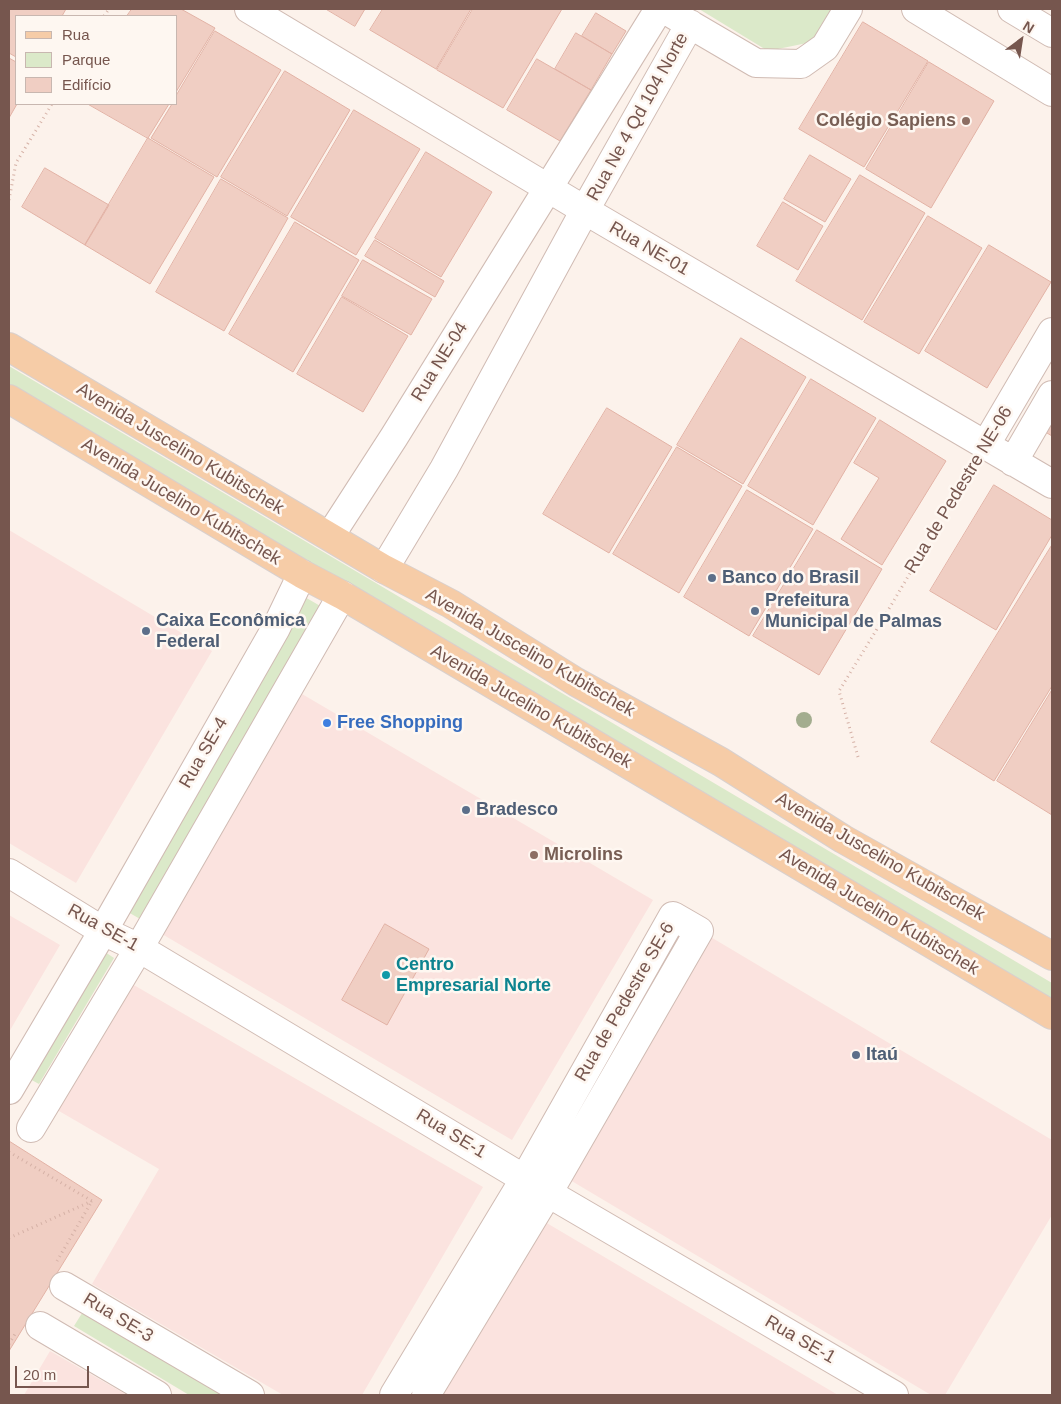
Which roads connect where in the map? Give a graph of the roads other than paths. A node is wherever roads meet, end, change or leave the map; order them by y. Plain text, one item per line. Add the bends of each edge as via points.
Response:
1 (249, 9) edge
2 (659, 9) edge
3 (664, 9) edge
4 (848, 9) edge
5 (916, 9) edge
6 (1012, 9) edge
7 (690, 24) junction
8 (1052, 33) edge
9 (1052, 92) edge
10 (549, 187) junction
11 (585, 210) junction
12 (1052, 332) edge
13 (9, 347) edge
14 (1052, 395) edge
15 (9, 399) edge
16 (985, 446) junction
17 (1013, 462) junction
18 (1052, 484) edge
19 (330, 536) junction
20 (384, 569) junction
21 (302, 574) junction
22 (342, 595) junction
23 (9, 873) edge
24 (103, 931) junction
25 (139, 948) junction
26 (1052, 956) edge
27 (1052, 1014) edge
28 (9, 1090) edge
29 (31, 1128) dead end
30 (525, 1178) junction
31 (548, 1193) junction
32 (58, 1277) road end
33 (29, 1326) road end
34 (157, 1395) edge
35 (250, 1395) edge
36 (394, 1395) edge
37 (426, 1395) edge
38 (894, 1395) edge

1 - 10 street, Rua NE-01
2 - 10 street, Rua Ne 4 Qd 104 Norte
3 - 7 street
4 - 7 street via 825,47 802,64 756,63
5 - 9 street
6 - 8 street
7 - 11 street, Rua Ne 4 Qd 104 Norte
10 - 11 street, Rua NE-01
10 - 19 street, Rua NE-04
11 - 16 street, Rua NE-01
11 - 20 street via 444,469
12 - 16 street, Rua de Pedestre NE-06
13 - 19 main road, Avenida Juscelino Kubitschek
14 - 17 street, Rua de Pedestre NE-06
15 - 21 main road, Avenida Jucelino Kubitschek
16 - 17 street, Rua NE-01
17 - 18 street, Rua NE-01
19 - 20 main road, Avenida Juscelino Kubitschek
20 - 26 main road, Avenida Juscelino Kubitschek via 451,604 576,682 721,762 843,839
21 - 22 main road, Avenida Jucelino Kubitschek
21 - 24 street, Rua SE-4 via 276,628
22 - 25 street
22 - 27 main road, Avenida Jucelino Kubitschek
23 - 24 street, Rua SE-1
24 - 25 street, Rua SE-1
24 - 28 street, Rua SE-4
25 - 29 street
25 - 30 street, Rua SE-1
30 - 31 street, Rua SE-1
30 - 31 street, Rua de Pedestre SE-6 via 674,916 699,931
30 - 36 street, Rua de Pedestre SE-6
31 - 37 street, Rua de Pedestre SE-6
31 - 38 street, Rua SE-1
32 - 35 street, Rua SE-3
33 - 34 street

